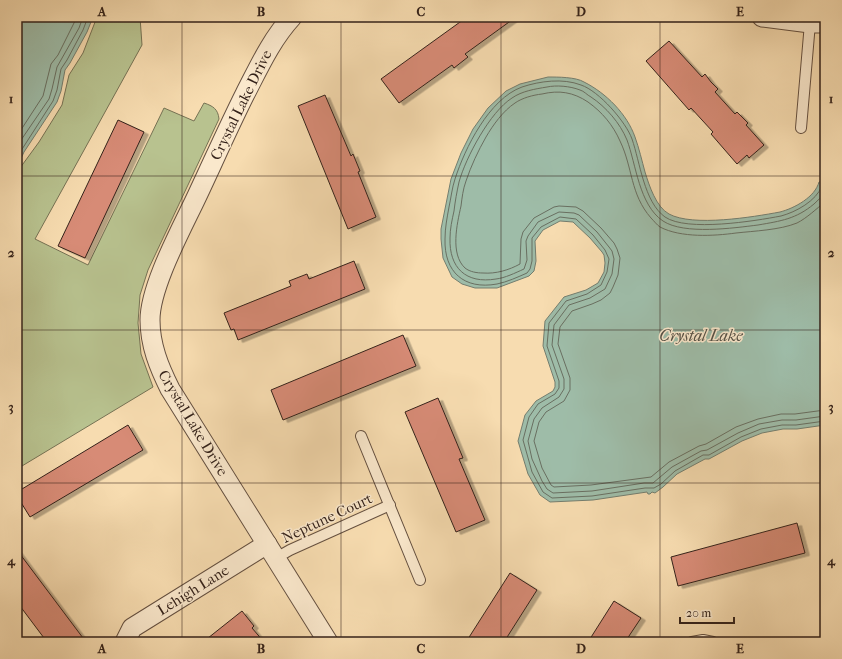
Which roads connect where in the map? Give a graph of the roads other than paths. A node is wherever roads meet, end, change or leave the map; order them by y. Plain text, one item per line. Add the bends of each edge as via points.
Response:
1 (292, 17) edge
2 (762, 17) edge
3 (818, 23) edge
4 (801, 128) dead end
5 (361, 436) dead end
6 (390, 505) junction
7 (271, 551) junction
8 (420, 580) dead end
9 (126, 642) edge
10 (328, 642) edge
11 (692, 642) edge
12 (713, 642) edge

1 - 7 street, Crystal Lake Drive via 266,52 235,115 168,259 156,288 150,320 152,346 170,389
2 - 3 street
3 - 4 lane
5 - 6 lane, Neptune Court
6 - 7 lane, Neptune Court via 290,550
6 - 8 lane, Neptune Court
7 - 9 street, Lehigh Lane via 132,628
7 - 10 street, Crystal Lake Drive
11 - 12 lane

